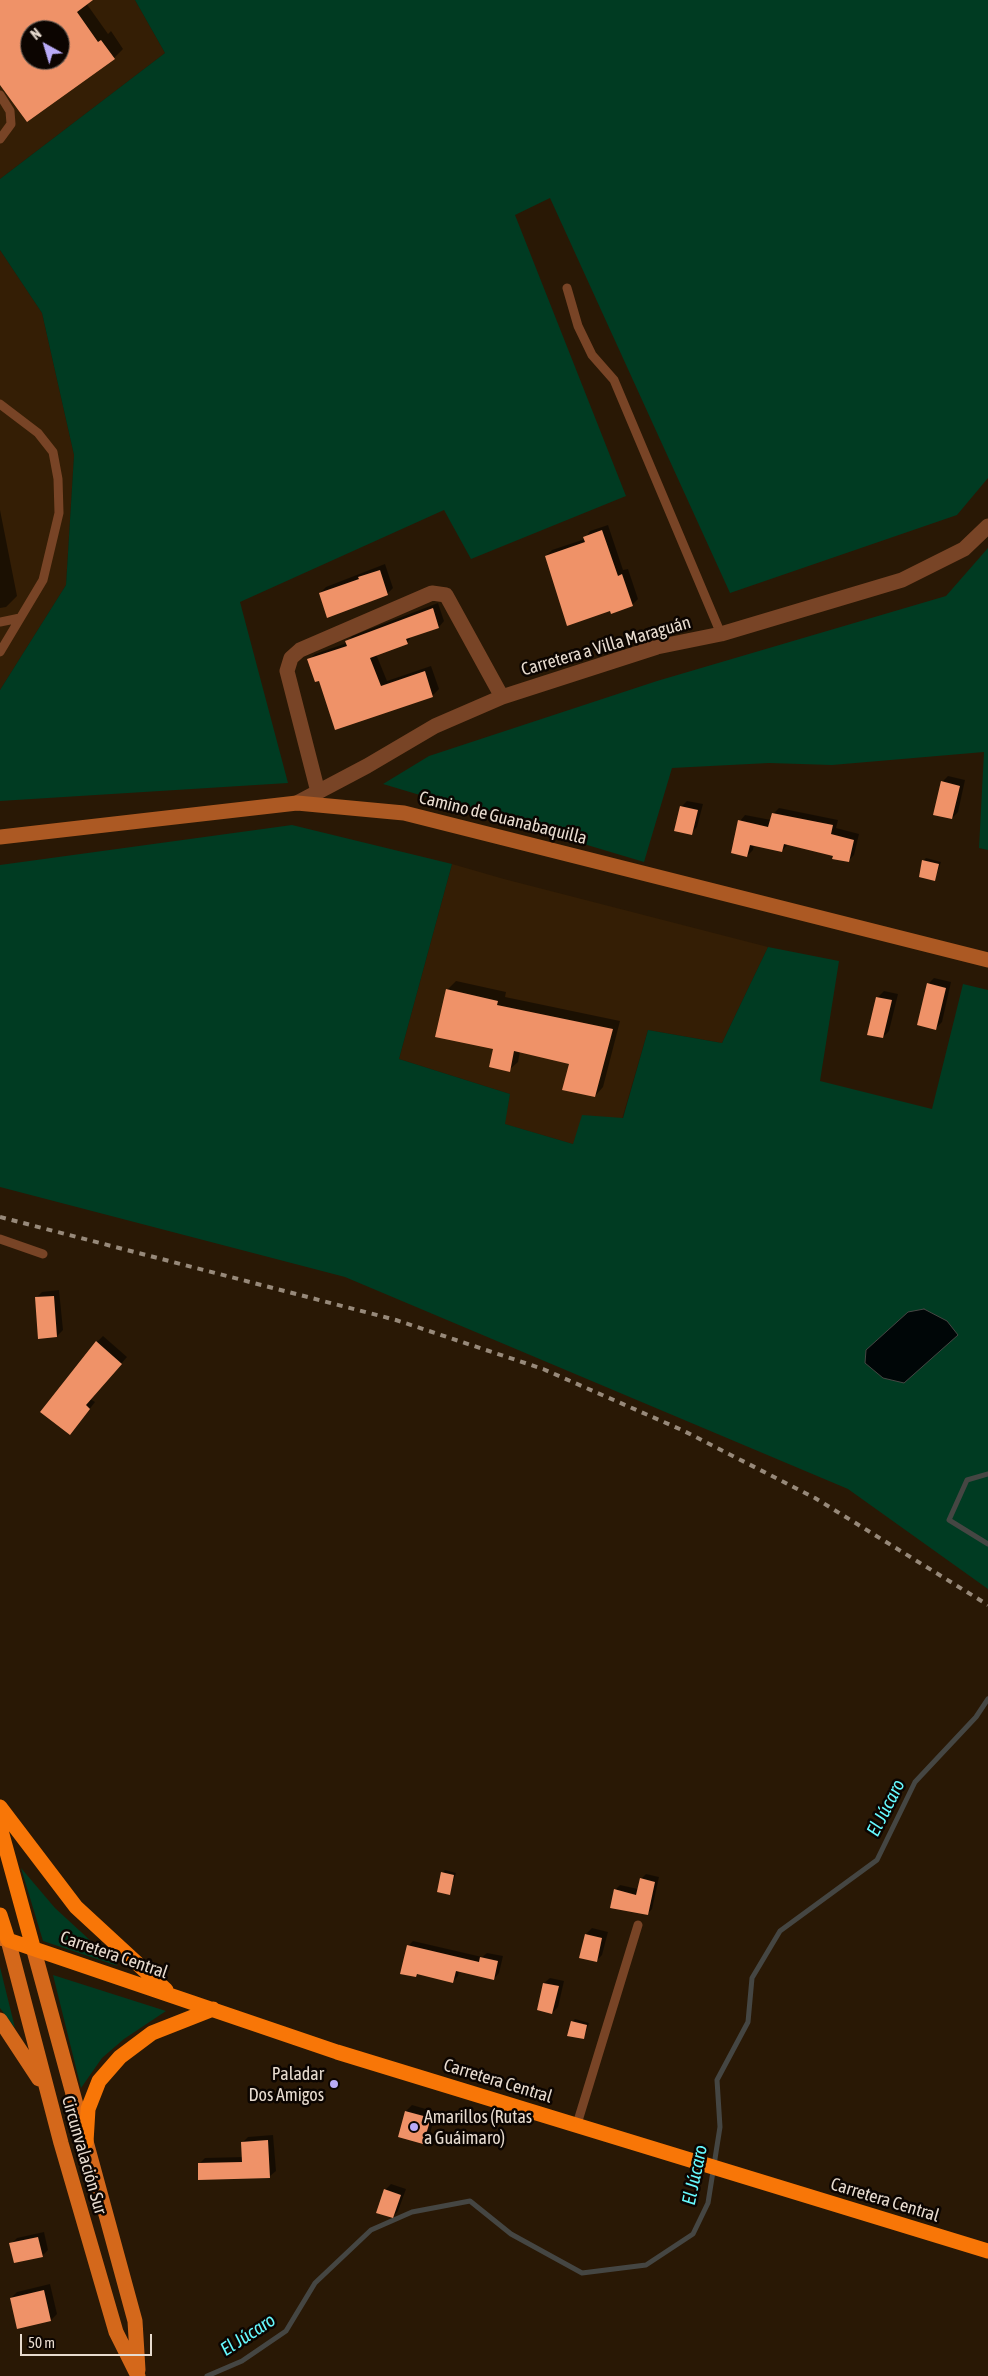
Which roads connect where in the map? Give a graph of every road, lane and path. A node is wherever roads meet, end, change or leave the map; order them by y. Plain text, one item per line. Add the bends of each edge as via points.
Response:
1 (0, 95) edge
2 (0, 139) edge
3 (567, 288) dead end
4 (0, 404) edge
5 (988, 526) edge
6 (20, 618) junction
7 (0, 622) edge
8 (721, 634) junction
9 (0, 652) edge
10 (502, 697) junction
11 (318, 792) junction
12 (297, 803) junction
13 (0, 837) edge
14 (988, 960) edge
15 (0, 1239) edge
16 (43, 1254) dead end
17 (0, 1807) edge
18 (0, 1827) edge
19 (0, 1915) edge
20 (638, 1925) dead end
21 (4, 1939) edge
22 (33, 1947) junction
23 (170, 1995) junction
24 (213, 2009) junction
25 (0, 2020) edge
26 (47, 2092) junction
27 (577, 2124) junction
28 (86, 2142) junction
29 (988, 2251) edge
30 (138, 2376) edge

1 - 2 lane via 10,110 11,124
3 - 8 lane via 578,326 592,355 614,380
4 - 6 lane via 38,433 52,452 58,479 59,513 43,580
5 - 8 street, Carretera a Villa Maraguán via 964,549 902,580
6 - 7 lane
6 - 9 lane
8 - 10 street, Carretera a Villa Maraguán via 657,647
10 - 11 street, Carretera a Villa Maraguán via 435,726
10 - 11 street via 446,595 432,593 300,650 291,658 287,671
11 - 12 street, Carretera a Villa Maraguán
12 - 13 street, Camino de Guanabaquilla
12 - 14 street, Camino de Guanabaquilla via 404,813
15 - 16 lane
17 - 23 highway via 76,1907
18 - 22 highway
19 - 21 highway
20 - 27 lane
21 - 22 highway, Carretera Central
21 - 26 main road, Circunvalación Sur
22 - 23 highway, Carretera Central
22 - 28 main road, Circunvalación Sur
23 - 24 highway, Carretera Central
24 - 27 highway, Carretera Central via 337,2052
24 - 28 highway via 152,2033 120,2057 99,2081 88,2109
25 - 26 main road
26 - 30 main road, Circunvalación Sur via 116,2332
27 - 29 highway, Carretera Central
28 - 30 main road, Circunvalación Sur via 135,2321

